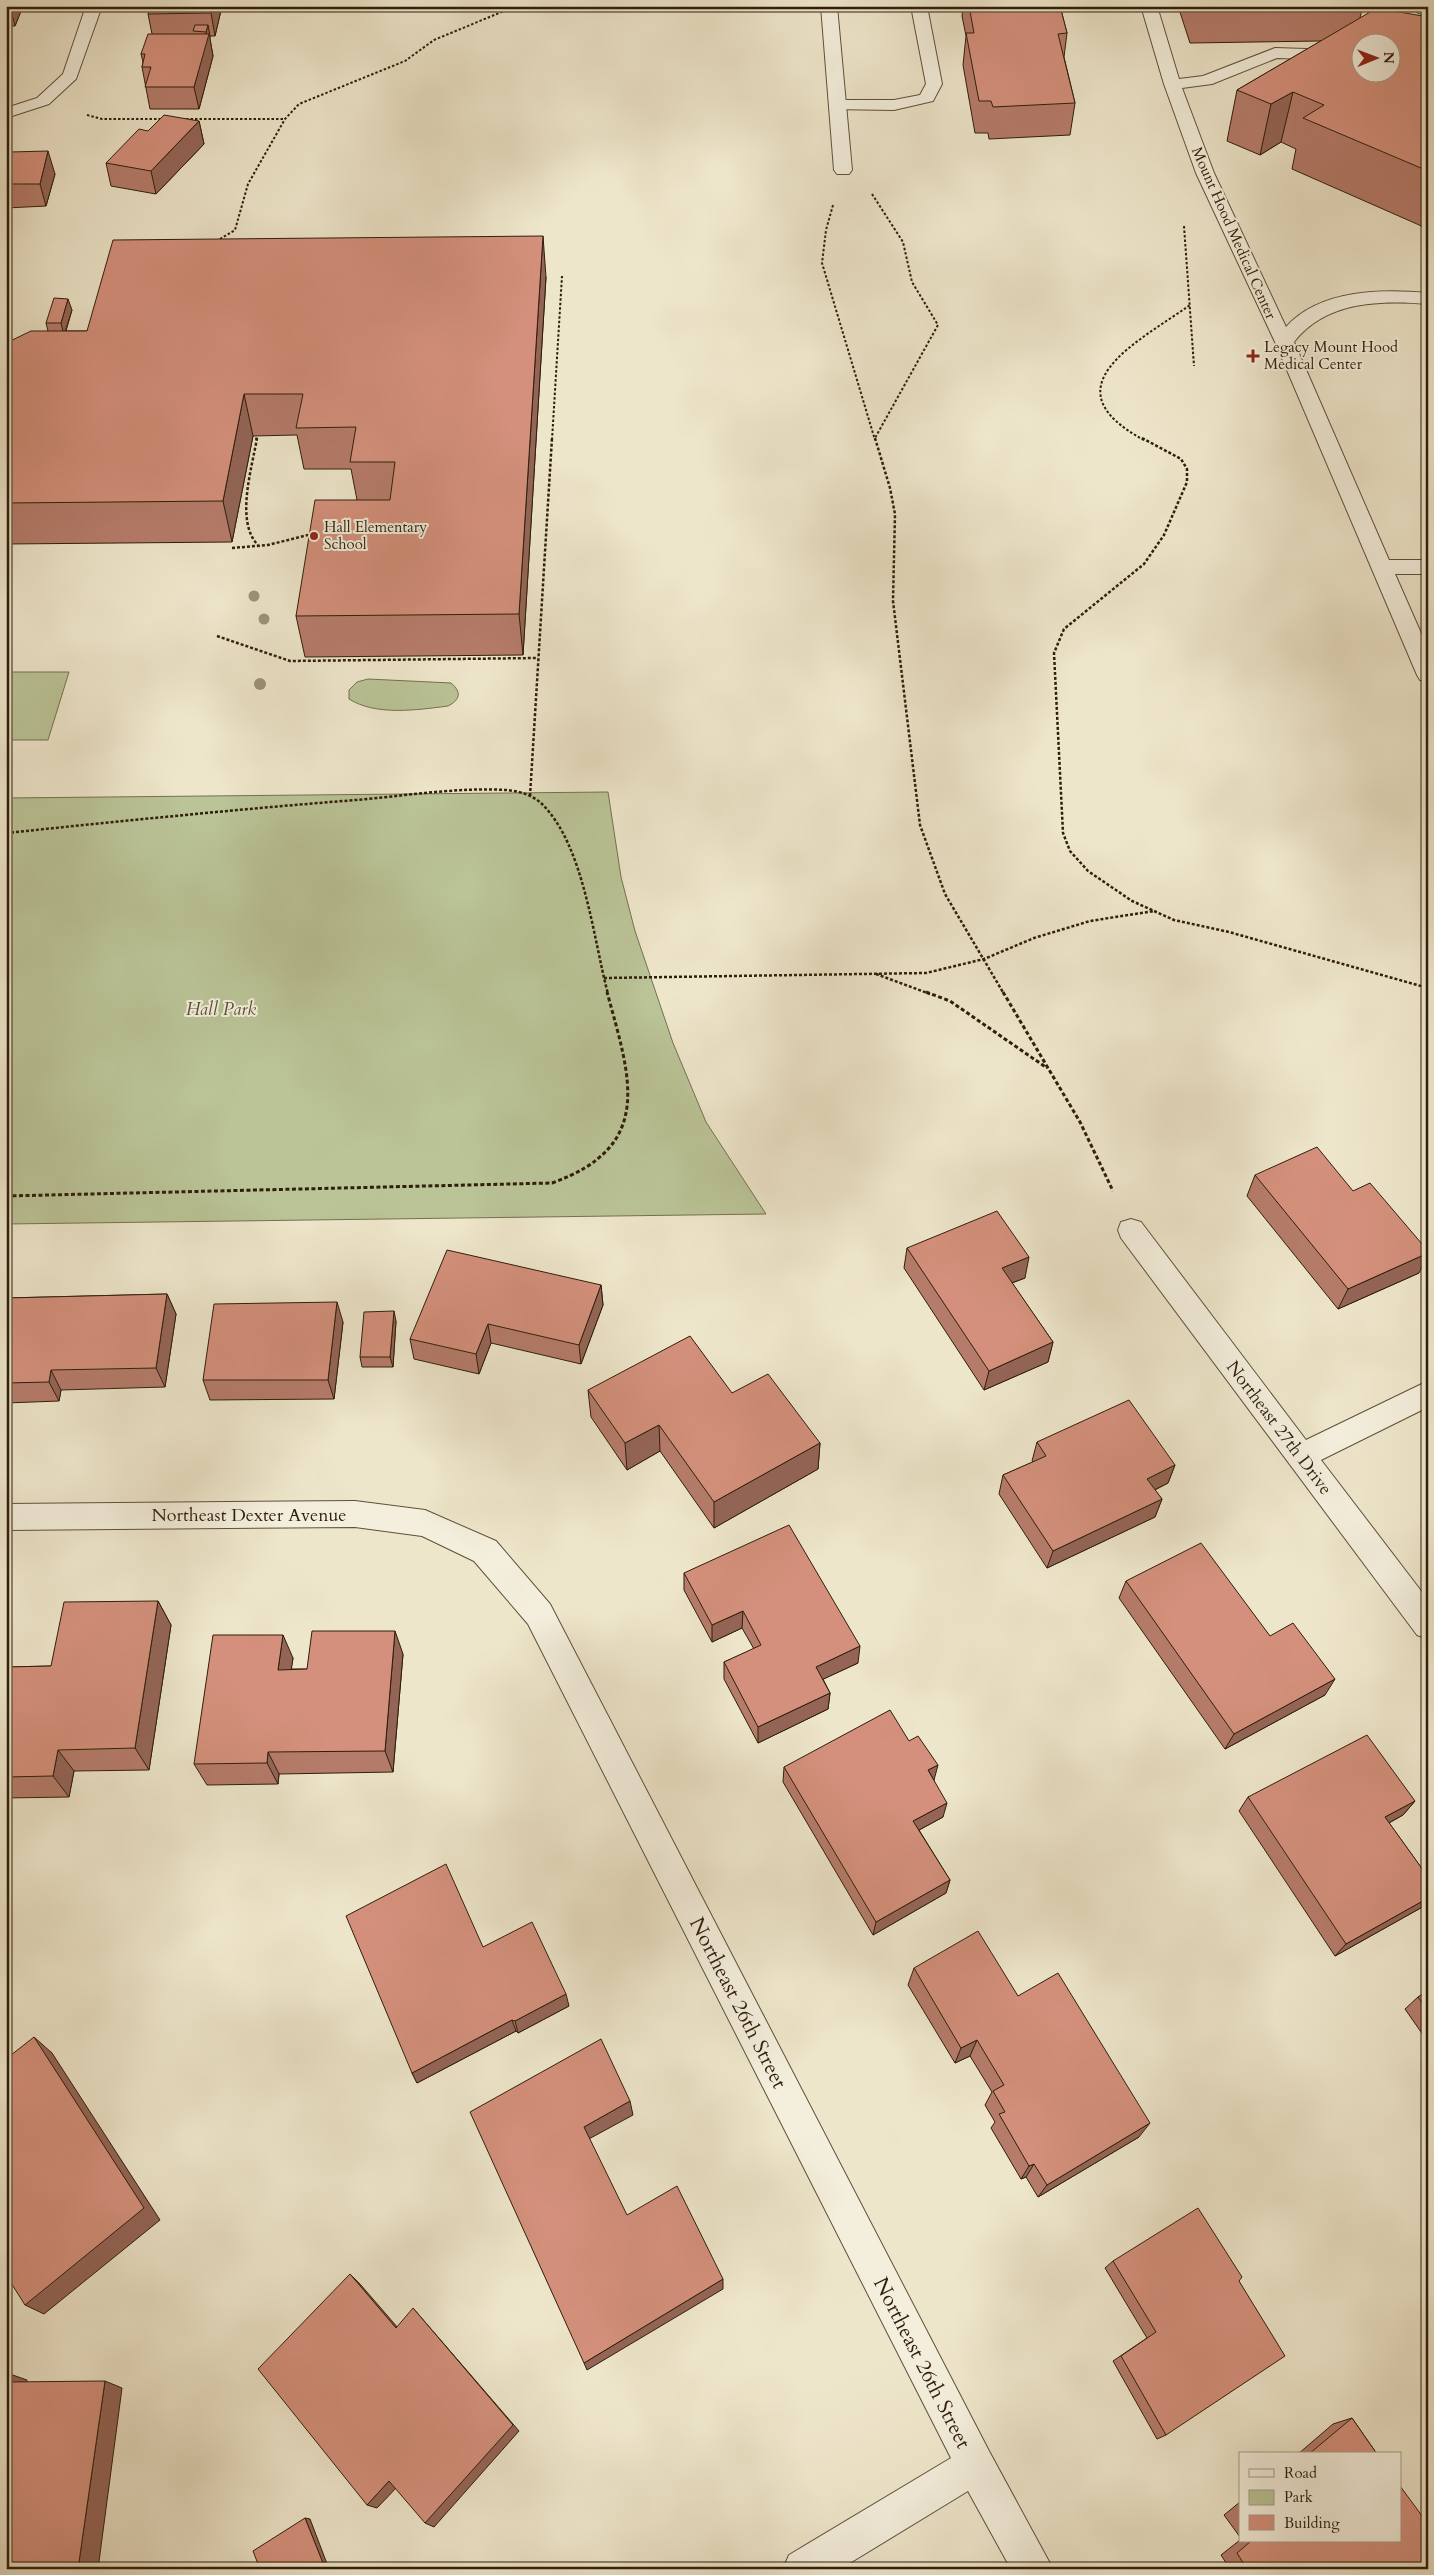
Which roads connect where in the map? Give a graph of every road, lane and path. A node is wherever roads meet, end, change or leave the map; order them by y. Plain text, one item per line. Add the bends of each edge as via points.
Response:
1 (94, 6) edge
2 (516, 6) edge
3 (829, 6) edge
4 (919, 6) edge
5 (1149, 6) edge
6 (1422, 6) edge
7 (1428, 10) edge
8 (1306, 54) edge
9 (1172, 84) junction
10 (43, 101) junction
11 (837, 105) junction
12 (6, 113) edge
13 (169, 119) edge
14 (179, 119) edge
15 (285, 119) junction
16 (843, 170) junction
17 (218, 240) edge
18 (562, 276) dead end
19 (1428, 299) edge
20 (1190, 305) dead end
21 (1284, 342) junction
22 (257, 436) edge
23 (875, 438) junction
24 (315, 532) edge
25 (307, 536) junction
26 (315, 539) edge
27 (258, 546) junction
28 (232, 548) dead end
29 (1381, 567) junction
30 (1428, 567) edge
31 (216, 636) dead end
32 (538, 658) junction
33 (1428, 675) edge
34 (530, 796) junction
35 (6, 832) edge
36 (1154, 911) junction
37 (984, 959) junction
38 (873, 973) junction
39 (604, 978) junction
40 (1428, 988) edge
41 (1048, 1068) junction
42 (6, 1196) edge
43 (1131, 1230) joint
44 (1428, 1393) edge
45 (1300, 1457) junction
46 (6, 1517) edge
47 (485, 1551) joint
48 (1428, 1625) edge
49 (974, 2465) junction
50 (803, 2569) edge
51 (1033, 2569) edge

1 - 10 street via 70,76
2 - 15 path via 434,40 405,61 299,104
3 - 11 street
4 - 11 street via 934,84 927,98 897,105
5 - 9 street, Mount Hood Medical Center
6 - 7 street
8 - 9 street via 1275,53 1206,82
9 - 21 street, Mount Hood Medical Center via 1205,173
10 - 12 street
10 - 13 path via 102,119
11 - 16 street
14 - 15 path
15 - 17 path via 248,184 235,230
16 - 23 path via 826,230 822,263
16 - 23 path via 870,190 875,203 902,242 912,282 938,326
18 - 32 path
19 - 21 street via 1367,299 1330,307 1302,322
20 - 36 path via 1128,349 1109,366 1100,383 1101,403 1113,420 1181,459 1188,469 1187,482 1164,535 1144,564 1064,629 1054,653 1060,804 1063,832 1070,851 1088,871 1132,901
21 - 29 street, Mount Hood Medical Center
22 - 27 path via 245,515 250,537
23 - 37 path via 895,514 893,601 920,825 945,894
24 - 25 path
25 - 26 path
25 - 27 path
27 - 28 path
29 - 30 street
29 - 33 street, Mount Hood Medical Center
31 - 32 path via 290,661
32 - 34 path
34 - 35 path via 516,791 483,790
34 - 39 path via 548,812 564,838 588,909
36 - 37 path via 1090,921 1034,938
36 - 40 path via 1174,920 1229,932
37 - 38 path via 926,974
37 - 41 path
38 - 39 path
38 - 41 path via 950,1001
39 - 42 path via 624,1060 627,1106 624,1122 611,1148 600,1160 569,1178 530,1184
41 - 43 path via 1080,1122
43 - 45 street, Northeast 27th Drive
44 - 45 street
45 - 48 street, Northeast 27th Drive
46 - 47 street, Northeast Dexter Avenue via 355,1514 426,1523
47 - 49 street, Northeast 26th Street via 539,1614
49 - 50 street, Northeast 26th Street
49 - 51 street, Northeast 26th Street

